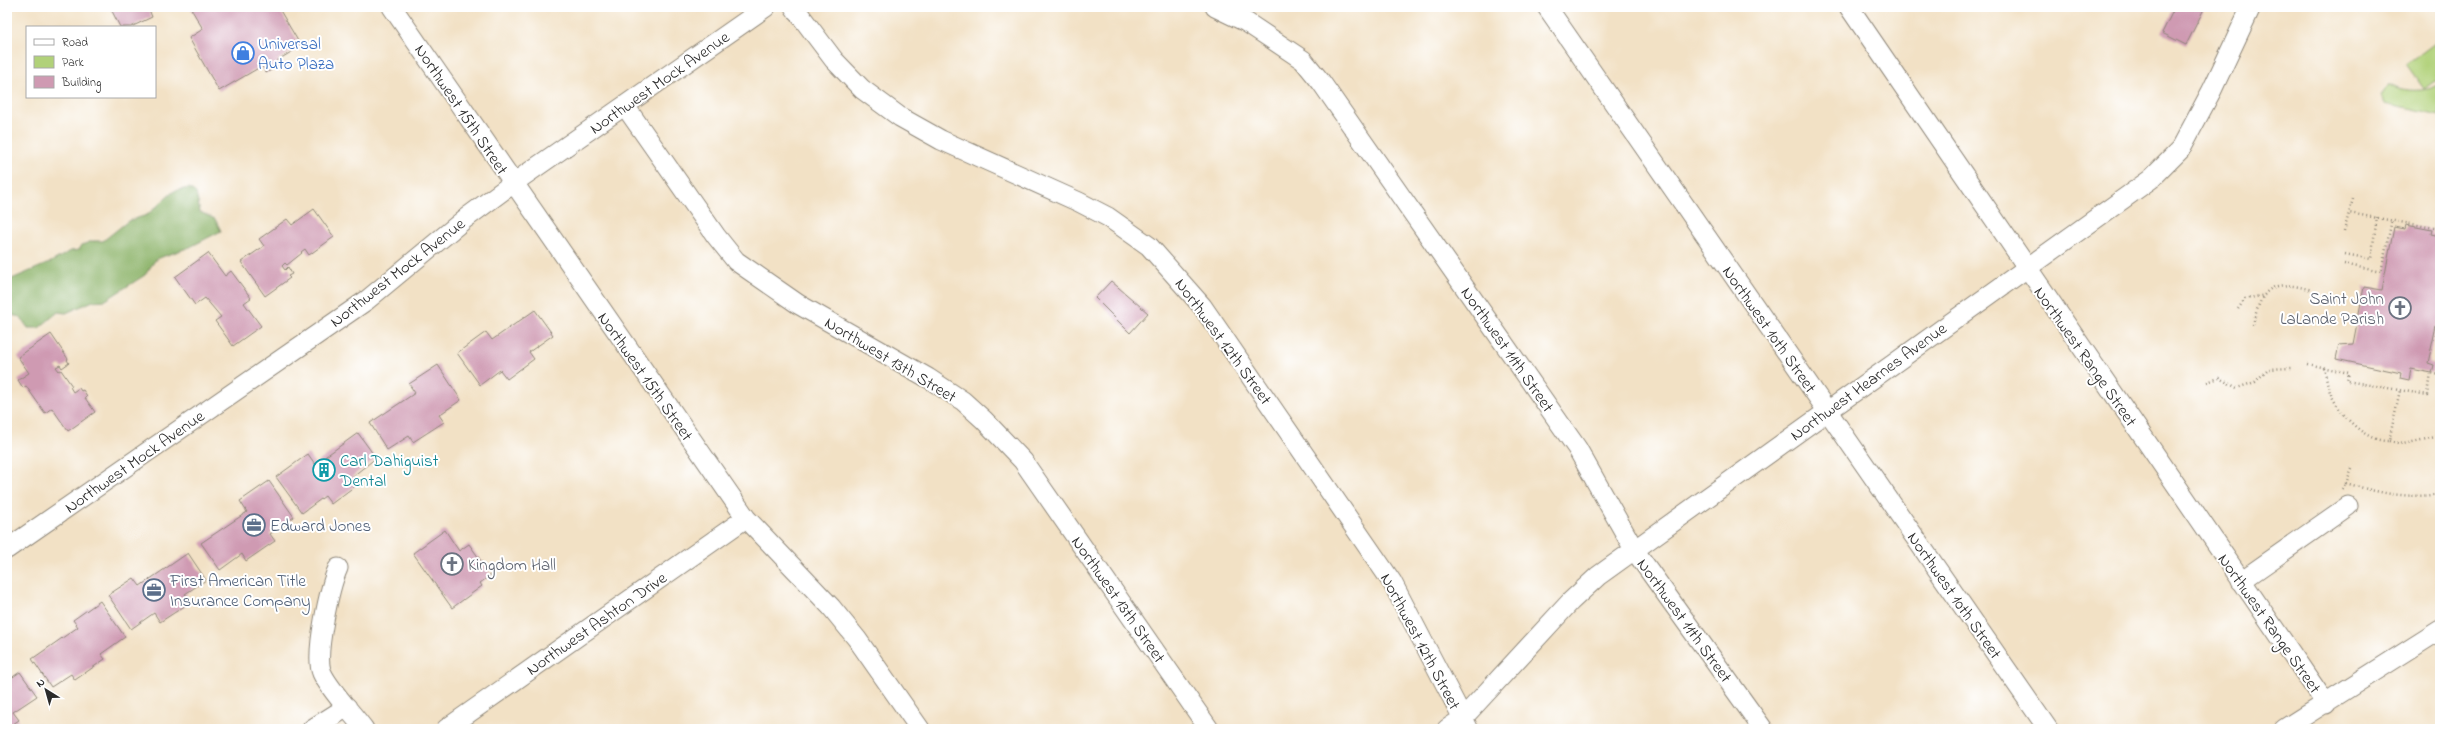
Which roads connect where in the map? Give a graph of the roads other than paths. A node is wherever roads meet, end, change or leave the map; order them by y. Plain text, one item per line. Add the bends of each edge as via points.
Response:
1 (392, 7) edge
2 (766, 7) edge
3 (794, 7) edge
4 (1215, 7) edge
5 (1547, 7) edge
6 (1849, 7) edge
7 (2251, 7) edge
8 (625, 106) junction
9 (512, 184) junction
10 (2026, 268) junction
11 (1827, 410) junction
12 (2348, 506) dead end
13 (746, 518) junction
14 (7, 550) edge
15 (1635, 551) junction
16 (338, 568) dead end
17 (2241, 581) junction
18 (2440, 630) edge
19 (2326, 704) junction
20 (347, 707) junction
21 (1459, 726) edge
22 (312, 729) edge
23 (364, 729) edge
24 (446, 729) edge
25 (920, 729) edge
26 (1209, 729) edge
27 (1763, 729) edge
28 (2048, 729) edge
29 (2284, 729) edge

1 - 9 street, Northwest 15th Street
2 - 8 street, Northwest Mock Avenue
3 - 21 street, Northwest 12th Street via 834,60 862,89 900,117 941,140 1108,217 1149,246 1202,306 1392,582 1419,630
4 - 15 street, Northwest 11th Street via 1246,22 1303,60 1321,82 1577,448
5 - 11 street, Northwest 10th Street
6 - 10 street, Northwest Range Street
7 - 10 street, Northwest Hearnes Avenue via 2180,150 2151,179
8 - 9 street, Northwest Mock Avenue
8 - 26 street, Northwest 13th Street via 736,261 798,304 928,378 963,402 1023,461
9 - 13 street, Northwest 15th Street
9 - 14 street, Northwest Mock Avenue via 466,218 367,300
10 - 11 street, Northwest Hearnes Avenue
10 - 17 street, Northwest Range Street
11 - 15 street, Northwest Hearnes Avenue
11 - 28 street, Northwest 10th Street
12 - 17 street
13 - 24 street, Northwest Ashton Drive
13 - 25 street, Northwest 15th Street via 840,617
15 - 21 street, Northwest Hearnes Avenue via 1598,576 1571,601
15 - 27 street, Northwest 11th Street
16 - 20 street via 319,652 322,672
17 - 19 street, Northwest Range Street
18 - 19 street
19 - 29 street
20 - 22 street
20 - 23 street

